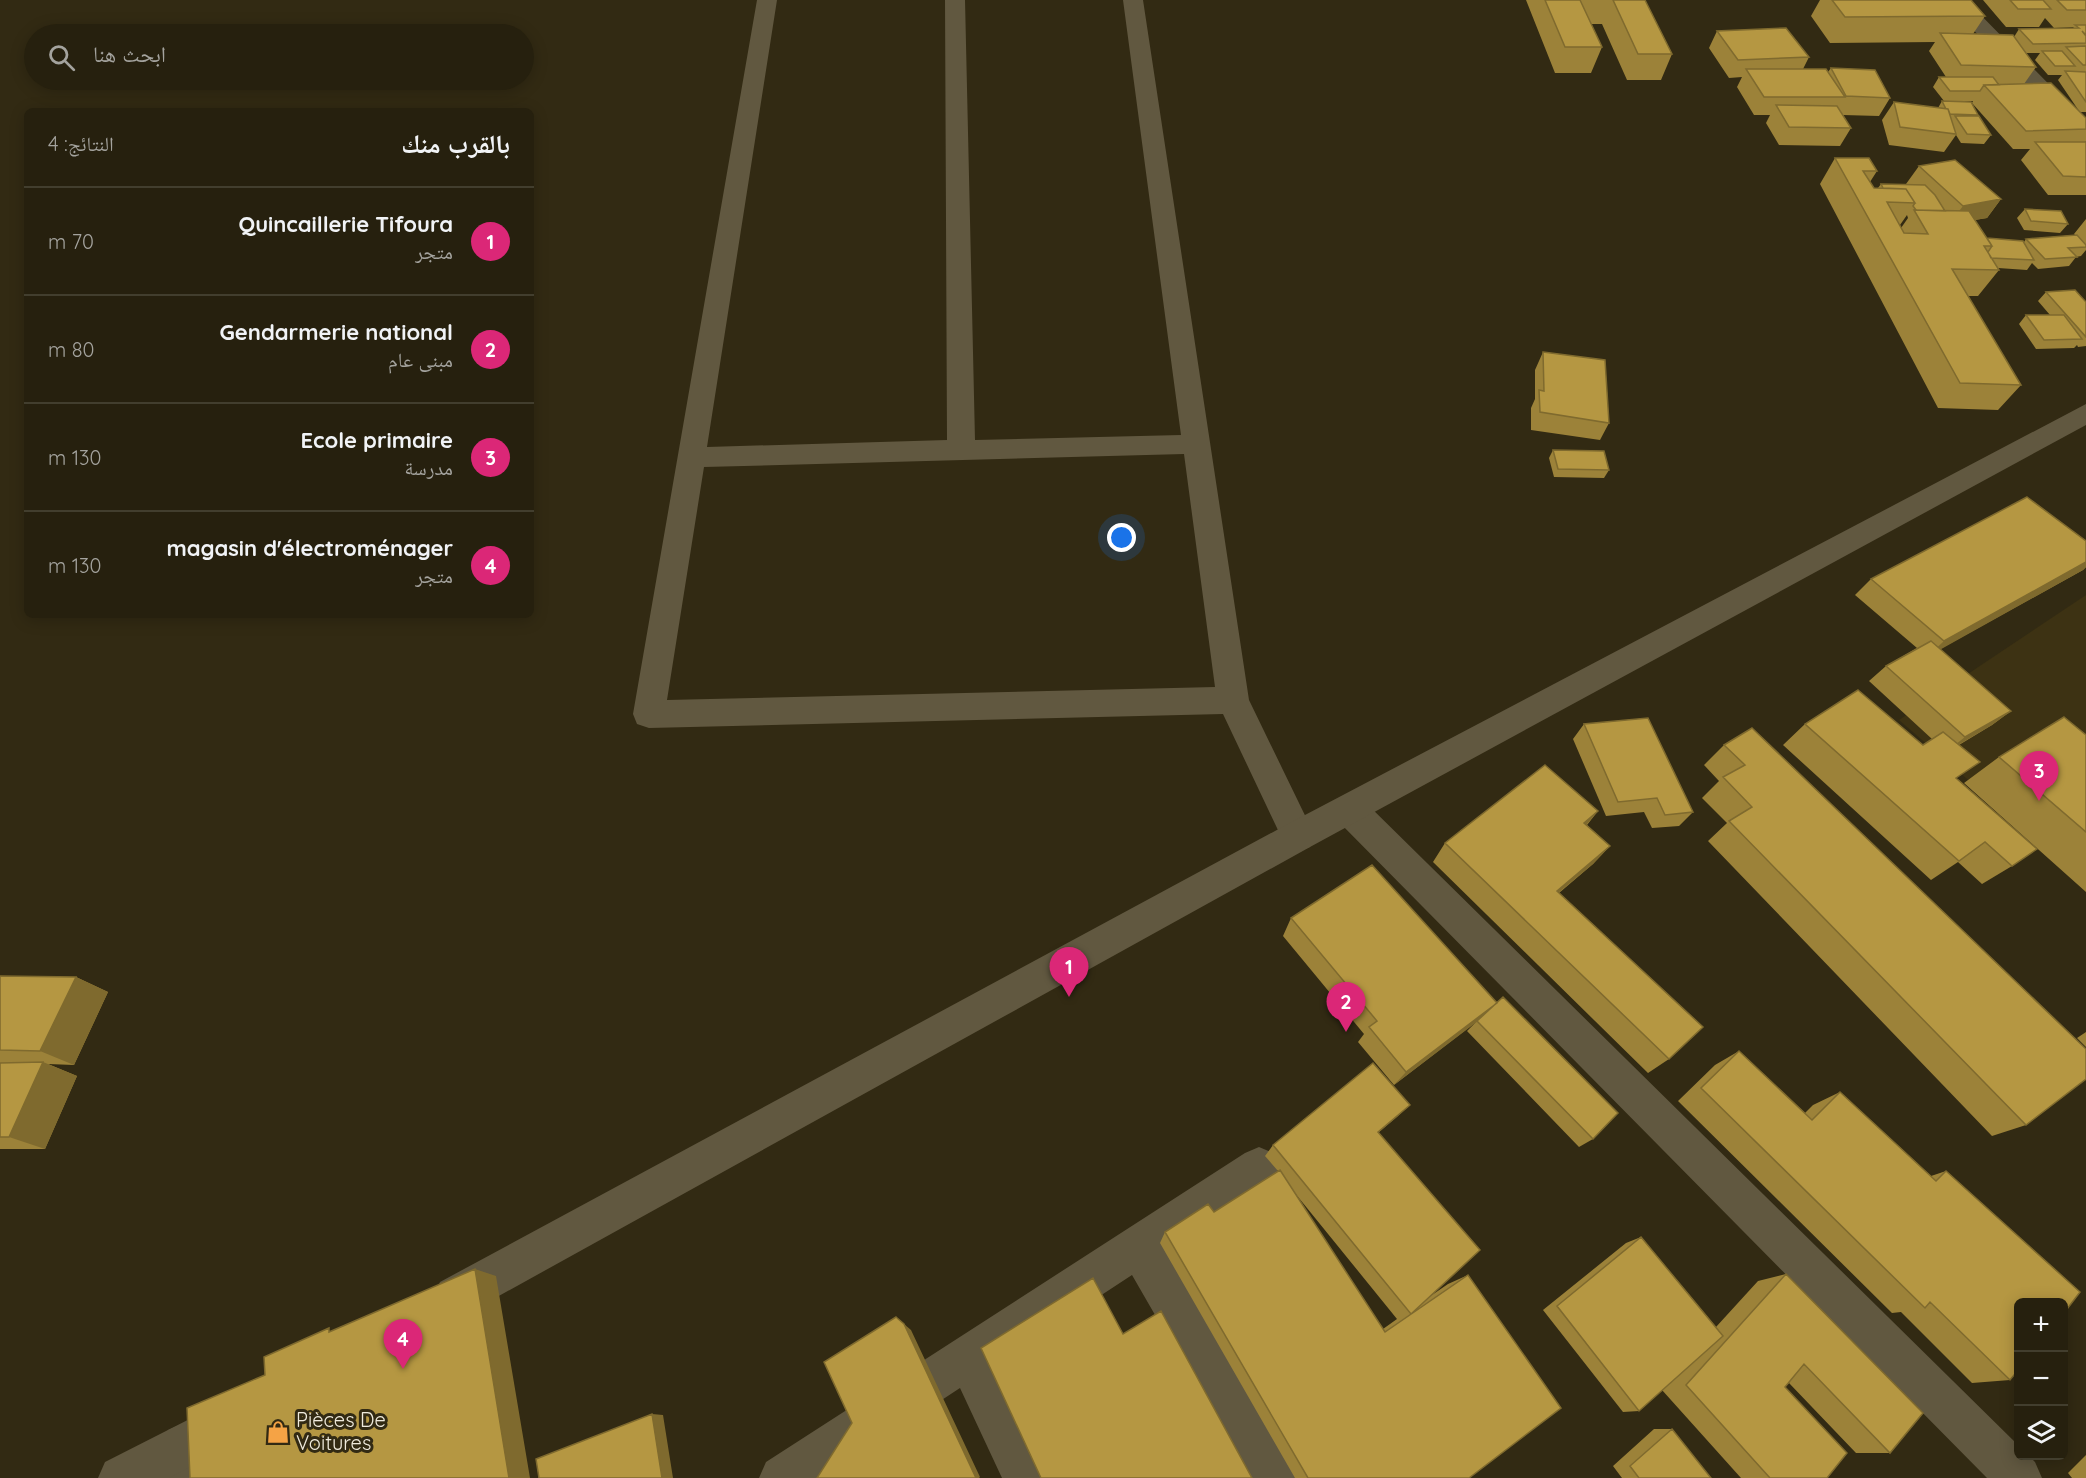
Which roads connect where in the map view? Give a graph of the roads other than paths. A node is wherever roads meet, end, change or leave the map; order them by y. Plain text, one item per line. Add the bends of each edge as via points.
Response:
1 (767, 0) edge
2 (955, 0) edge
3 (1133, 0) edge
4 (1955, 0) edge
5 (2086, 135) edge
6 (2086, 412) edge
7 (1196, 444) junction
8 (961, 451) junction
9 (691, 457) junction
10 (1233, 700) junction
11 (1350, 810) junction
12 (1298, 836) junction
13 (1259, 1167) dead end
14 (1138, 1246) junction
15 (426, 1314) edge
16 (969, 1357) junction
17 (258, 1406) edge
18 (186, 1462) edge
19 (121, 1478) edge
20 (782, 1478) edge
21 (1026, 1478) edge
22 (1275, 1478) edge
23 (2019, 1478) edge

1 - 9 street
2 - 8 street
3 - 7 street
4 - 5 street
6 - 11 street
7 - 8 street
7 - 10 street
8 - 9 street
9 - 10 street via 649,714
10 - 12 street
11 - 12 street
11 - 23 street
12 - 15 street
13 - 14 street
14 - 16 street
14 - 22 street
16 - 20 street
16 - 21 street
17 - 18 street
18 - 19 street

